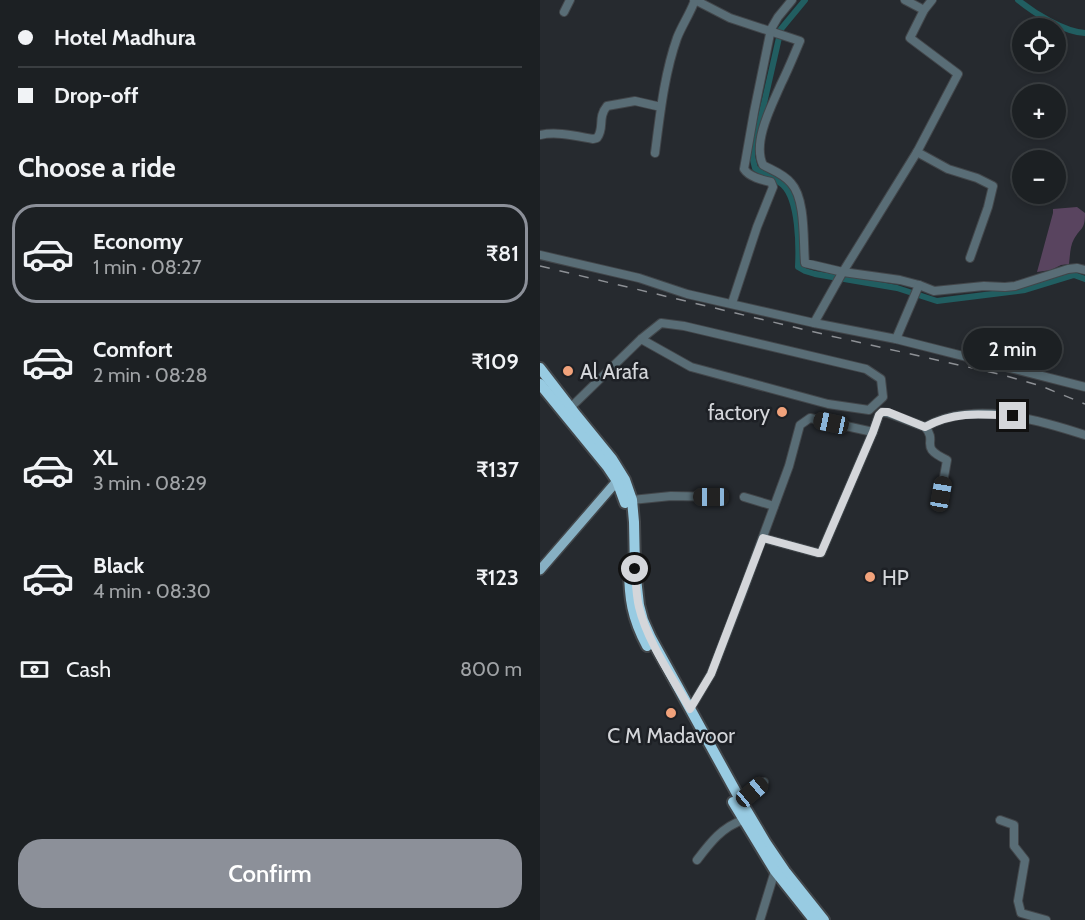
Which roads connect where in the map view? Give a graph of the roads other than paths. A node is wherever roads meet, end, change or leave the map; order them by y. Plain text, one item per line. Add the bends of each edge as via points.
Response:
1 (570, 0) edge
2 (694, 0) edge
3 (792, 0) edge
4 (905, 0) edge
5 (932, 0) edge
6 (924, 10) junction
7 (564, 12) dead end
8 (771, 31) junction
9 (661, 107) junction
10 (540, 135) edge
11 (917, 152) junction
12 (655, 153) dead end
13 (540, 255) edge
14 (970, 258) dead end
15 (1085, 270) edge
16 (842, 273) junction
17 (919, 285) junction
18 (732, 303) junction
19 (814, 323) junction
20 (641, 339) junction
21 (896, 339) junction
22 (540, 368) edge
23 (540, 384) edge
24 (1085, 387) edge
25 (570, 408) junction
26 (925, 427) junction
27 (873, 432) junction
28 (1085, 435) edge
29 (621, 480) junction
30 (941, 494) dead end
31 (722, 497) dead end
32 (744, 497) dead end
33 (632, 500) junction
34 (774, 506) junction
35 (763, 538) junction
36 (540, 570) edge
37 (690, 709) junction
38 (764, 782) dead end
39 (741, 801) junction
40 (743, 820) junction
41 (1000, 820) dead end
42 (697, 860) dead end
43 (775, 871) junction
44 (760, 920) edge
45 (814, 920) edge
46 (824, 920) edge
47 (1046, 920) edge

1 - 7 street
2 - 8 street via 730,18
2 - 9 street via 671,58
3 - 8 street
4 - 6 street
5 - 6 street
6 - 11 street via 910,38 958,74
8 - 16 street via 800,41 764,122 760,160 786,177 796,189 804,228 805,263
8 - 18 street via 744,170 771,182 773,187
9 - 10 street via 635,101 607,105 601,115 600,135 593,139
9 - 12 street
11 - 14 street via 993,186
11 - 16 street
13 - 18 street
15 - 17 street via 1068,269 1005,287 934,291
16 - 17 street
16 - 19 street
17 - 21 street
18 - 19 street
19 - 21 street
20 - 20 street via 661,323 684,326 866,369 881,380 883,397 869,410 828,404 691,367
20 - 25 street
21 - 24 street
22 - 25 highway
23 - 29 highway
25 - 29 highway via 612,459
26 - 27 street via 882,412
26 - 28 street via 946,418 976,414 1034,420
26 - 30 street via 931,451 947,460
27 - 34 street via 810,418 804,422
27 - 35 street via 821,553
29 - 33 highway
29 - 36 main road
29 - 40 highway via 629,587 636,625
31 - 33 street
32 - 34 street
33 - 37 highway via 639,605 651,638
34 - 35 street
35 - 37 street via 711,674
37 - 39 highway
38 - 39 street
39 - 46 highway via 781,865
40 - 42 street via 714,838
40 - 43 highway
41 - 47 street via 1014,825 1014,846 1025,860 1018,901 1021,913
43 - 44 street
43 - 45 highway

